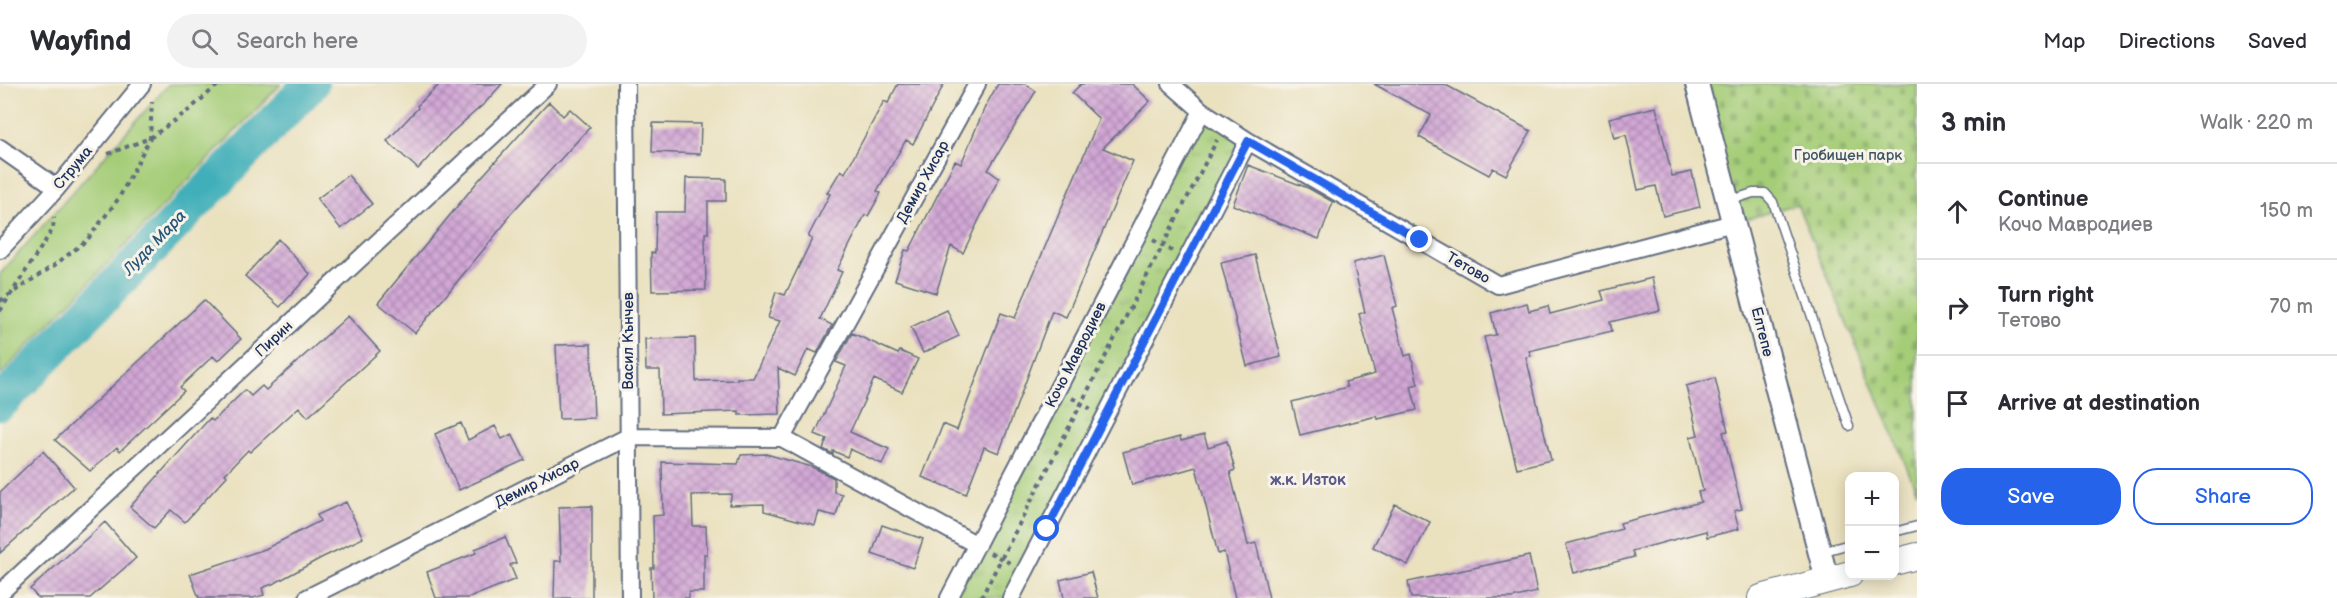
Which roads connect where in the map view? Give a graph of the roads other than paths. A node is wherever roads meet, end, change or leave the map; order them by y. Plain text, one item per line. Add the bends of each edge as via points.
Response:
1 (548, 84) edge
2 (626, 84) edge
3 (977, 84) edge
4 (1171, 84) edge
5 (1697, 84) edge
6 (147, 89) edge
7 (1202, 111) junction
8 (1248, 141) junction
9 (0, 148) edge
10 (57, 188) junction
11 (1727, 201) junction
12 (1733, 223) junction
13 (0, 250) edge
14 (1849, 426) dead end
15 (628, 437) junction
16 (782, 438) junction
17 (1917, 526) edge
18 (1899, 531) edge
19 (976, 545) junction
20 (1845, 545) edge
21 (1818, 553) junction
22 (1917, 556) edge
23 (1899, 561) edge
24 (1832, 584) edge
25 (0, 593) edge
26 (307, 598) edge
27 (630, 598) edge
28 (949, 598) edge
29 (1011, 598) edge
30 (1761, 598) edge

1 - 25 street, Пирин
2 - 15 street, Васил Кънчев
3 - 16 street, Демир Хисар
4 - 7 street, Тетово
5 - 11 main road, Елтепе
6 - 10 street, Струма
7 - 8 street, Тетово
7 - 19 street, Кочо Мавродиев
8 - 12 street, Тетово via 1498,285
8 - 29 street
9 - 10 street
10 - 13 street, Струма
11 - 12 main road, Елтепе
11 - 14 lane via 1765,193 1773,202
12 - 21 main road, Елтепе
15 - 16 street, Демир Хисар
15 - 26 street, Демир Хисар
15 - 27 street, Васил Кънчев
16 - 19 street, Демир Хисар
17 - 18 lane
19 - 28 street, Кочо Мавродиев
20 - 21 lane
21 - 24 main road, Елтепе
22 - 23 main road
24 - 30 main road

